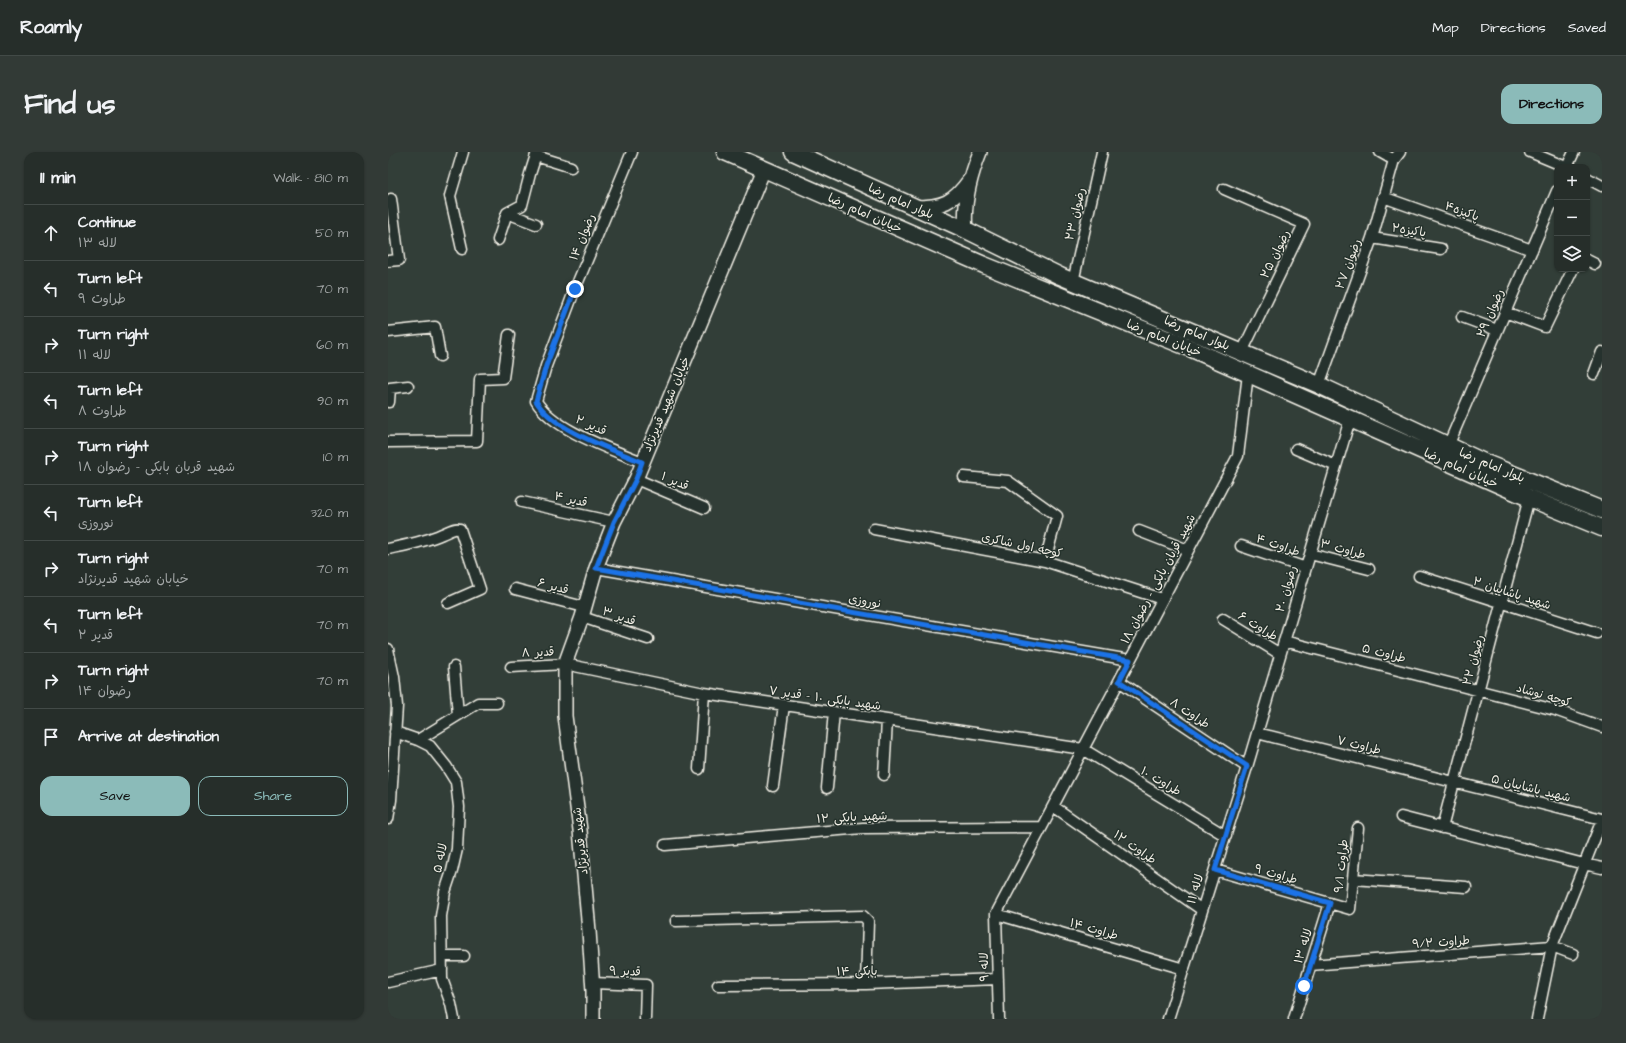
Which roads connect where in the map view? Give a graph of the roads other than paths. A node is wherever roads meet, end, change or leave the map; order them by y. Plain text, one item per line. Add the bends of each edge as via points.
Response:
1 (463, 152) edge
2 (632, 152) edge
3 (725, 152) edge
4 (793, 152) edge
5 (980, 152) edge
6 (1102, 152) edge
7 (1380, 152) edge
8 (1530, 152) edge
9 (1574, 152) edge
10 (536, 154) edge
11 (1397, 156) edge
12 (1559, 164) edge
13 (1568, 164) edge
14 (571, 167) dead end
15 (764, 169) junction
16 (970, 179) junction
17 (1590, 180) edge
18 (868, 186) junction
19 (1602, 186) edge
20 (1224, 189) dead end
21 (1383, 197) junction
22 (1554, 198) edge
23 (391, 199) dead end
24 (913, 207) junction
25 (857, 209) junction
26 (507, 213) junction
27 (536, 224) dead end
28 (973, 234) junction
29 (1372, 238) junction
30 (498, 240) dead end
31 (1441, 249) dead end
32 (462, 250) dead end
33 (1532, 250) junction
34 (971, 259) junction
35 (388, 261) edge
36 (1571, 272) edge
37 (1073, 282) junction
38 (1505, 312) junction
39 (1462, 317) dead end
40 (1497, 330) junction
41 (388, 332) edge
42 (509, 336) dead end
43 (1242, 352) junction
44 (1602, 352) edge
45 (440, 356) dead end
46 (1248, 374) junction
47 (1594, 374) dead end
48 (1319, 385) junction
49 (408, 386) dead end
50 (536, 401) joint
51 (388, 402) edge
52 (1350, 419) junction
53 (388, 442) edge
54 (1448, 446) junction
55 (1296, 449) dead end
56 (642, 462) junction
57 (1336, 466) junction
58 (964, 477) dead end
59 (636, 479) junction
60 (1529, 498) junction
61 (522, 502) dead end
62 (704, 508) dead end
63 (1602, 510) edge
64 (614, 522) junction
65 (1602, 528) edge
66 (874, 529) dead end
67 (1138, 531) dead end
68 (1241, 546) dead end
69 (388, 549) edge
70 (1188, 550) junction
71 (1310, 554) junction
72 (1045, 561) junction
73 (596, 568) junction
74 (1306, 568) junction
75 (1369, 569) dead end
76 (1419, 576) dead end
77 (516, 589) dead end
78 (1162, 599) junction
79 (1501, 603) junction
80 (448, 604) dead end
81 (583, 612) junction
82 (1223, 619) dead end
83 (1597, 633) dead end
84 (648, 639) dead end
85 (1284, 641) junction
86 (388, 650) edge
87 (1280, 654) junction
88 (1130, 660) junction
89 (565, 664) junction
90 (454, 667) dead end
91 (511, 667) dead end
92 (1119, 681) junction
93 (1478, 690) junction
94 (704, 694) junction
95 (497, 703) dead end
96 (393, 704) edge
97 (784, 705) junction
98 (834, 712) junction
99 (458, 715) junction
100 (887, 720) junction
101 (1602, 727) edge
102 (1257, 733) junction
103 (393, 736) edge
104 (418, 740) junction
105 (1083, 749) junction
106 (1247, 766) junction
107 (699, 769) dead end
108 (884, 774) dead end
109 (1454, 782) junction
110 (772, 786) dead end
111 (827, 788) dead end
112 (1053, 806) junction
113 (1400, 817) dead end
114 (388, 819) edge
115 (1602, 820) edge
116 (1041, 827) junction
117 (1358, 828) dead end
118 (1442, 828) junction
119 (1226, 836) junction
120 (665, 845) dead end
121 (1584, 864) junction
122 (1602, 868) edge
123 (1215, 870) junction
124 (1353, 879) junction
125 (1466, 887) dead end
126 (1330, 903) junction
127 (1202, 910) junction
128 (996, 914) junction
129 (676, 921) dead end
130 (1552, 946) junction
131 (1573, 954) dead end
132 (442, 956) junction
133 (464, 956) dead end
134 (1310, 965) junction
135 (1184, 969) junction
136 (442, 970) junction
137 (998, 979) junction
138 (388, 982) edge
139 (592, 983) junction
140 (866, 984) junction
141 (718, 985) dead end
142 (454, 1019) edge
143 (593, 1019) edge
144 (645, 1019) edge
145 (999, 1019) edge
146 (1168, 1019) edge
147 (1294, 1019) edge
148 (1537, 1019) edge

1 - 32 street via 450,196
2 - 50 street, رضوان ۱۴ via 546,366
3 - 15 main road, خیابان امام رضا
4 - 18 main road, بلوار امام رضا
5 - 16 street
6 - 37 street, رضوان ۲۳
7 - 11 street
8 - 12 street
9 - 13 street
10 - 14 street
10 - 26 street via 522,205
11 - 21 street, رضوان ۲۷
15 - 25 main road, خیابان امام رضا
15 - 56 street, خيابان شهيد قديرنژاد
16 - 24 street via 958,195 950,200 929,207
16 - 28 street via 965,216
17 - 19 street
18 - 24 main road, بلوار امام رضا
18 - 25 main road
20 - 43 street, رضوان ۲۵ via 1304,224
21 - 29 street, رضوان ۲۷
21 - 33 street, پاکیزه۴
22 - 33 street, رضوان ۲۹
23 - 35 street via 399,260
24 - 28 main road, بلوار امام رضا
25 - 34 main road, خیابان امام رضا
26 - 27 street
26 - 30 street
28 - 34 main road
28 - 37 main road, بلوار امام رضا
29 - 31 street, پاکیزه۲
29 - 48 street, رضوان ۲۷
33 - 38 street, رضوان ۲۹
34 - 46 main road, خیابان امام رضا
36 - 38 street via 1545,328
37 - 43 main road, بلوار امام رضا
38 - 40 street, رضوان ۲۹
39 - 40 street
40 - 54 street, رضوان ۲۹
41 - 45 street via 435,327
42 - 53 street via 503,378 480,379 477,441
43 - 48 main road, بلوار امام رضا
44 - 47 street
46 - 52 main road, خیابان امام رضا
46 - 70 street, شهید قربان بابکی - رضوان ۱۸ via 1238,456
48 - 54 main road, بلوار امام رضا
49 - 51 street via 390,388
50 - 56 street, قدیر ۲ via 563,427
52 - 57 street, رضوان ۲۰
52 - 60 main road, خیابان امام رضا
54 - 63 main road, بلوار امام رضا
55 - 57 street
56 - 59 street, خيابان شهيد قديرنژاد
57 - 71 street, رضوان ۲۰
58 - 72 street via 1008,481 1057,516
59 - 62 street, قدیر ۱
59 - 64 street, خيابان شهيد قديرنژاد
60 - 65 main road, خیابان امام رضا
60 - 79 street, رضوان ۲۲
61 - 64 street, قدیر ۴
64 - 73 street, خيابان شهيد قديرنژاد
66 - 72 street, کوچه اول شاکری
67 - 70 street
68 - 74 street, طراوت ۴
69 - 80 street via 436,537 456,528 460,529 480,589
70 - 78 street, شهید قربان بابکی - رضوان ۱۸
71 - 74 street, رضوان ۲۰
71 - 75 street, طراوت ۳
72 - 78 street, کوچه اول شاکری
73 - 81 street, خيابان شهيد قديرنژاد
73 - 88 street, نوروزی
74 - 85 street, رضوان ۲۰
76 - 79 street, شهید پاشاییان ۲
77 - 81 street, قدیر ۶
78 - 88 street, شهید قربان بابکی - رضوان ۱۸
79 - 83 street, شهید پاشاییان ۲
79 - 93 street, رضوان ۲۲
81 - 84 street, قدیر ۳
81 - 89 street, خيابان شهيد قديرنژاد
82 - 87 street, طراوت ۶
85 - 87 street, رضوان ۲۰
85 - 93 street, طراوت ۵
86 - 96 street via 394,677
87 - 102 street, رضوان ۲۰
88 - 92 street, شهید قربان بابکی - رضوان ۱۸
89 - 91 street, قدیر ۸
89 - 94 street, شهید بابکی ۱۰ - قدیر ۷
89 - 139 street, شهید قدیرنژاد via 565,716 580,830
90 - 99 street
92 - 105 street, شهید قربان بابکی - رضوان ۱۸
92 - 106 street, طراوت ۸
93 - 101 street, کوچه نوشاد via 1555,710
93 - 109 street, رضوان ۲۲
94 - 97 street, شهید بابکی ۱۰ - قدیر ۷
94 - 107 street
95 - 99 street via 478,703
96 - 103 street
97 - 98 street, شهید بابکی ۱۰ - قدیر ۷
97 - 110 street
98 - 100 street, شهید بابکی ۱۰ - قدیر ۷
98 - 111 street
99 - 104 street
100 - 105 street, شهید بابکی ۱۰ - قدیر ۷
100 - 108 street
102 - 106 street, رضوان ۲۰
102 - 109 street, طراوت ۷
103 - 104 street, لاله ۵
103 - 114 street via 392,800
104 - 132 street, لاله ۵ via 430,746 456,782 459,807 457,849 441,916
105 - 112 street, شهید قربان بابکی - رضوان ۱۸
105 - 119 street, طراوت ۱۰
106 - 119 street, لاله ۱۱
109 - 115 street, شهید پاشاییان ۵
109 - 118 street, رضوان ۲۲
112 - 116 street, شهید قربان بابکی - رضوان ۱۸
112 - 127 street, طراوت ۱۲
113 - 118 street
115 - 121 street
116 - 120 street, شهید بابکی ۱۲ via 863,828
116 - 128 street, شهید قربان بابکی - رضوان ۱۸
117 - 124 street, طراوت ۹/۱
118 - 121 street
119 - 123 street, لاله ۱۱
121 - 122 street
121 - 130 street
123 - 126 street, طراوت ۹
123 - 127 street, لاله ۱۱
124 - 125 street
124 - 126 street, طراوت ۹/۱ via 1350,909
126 - 134 street, لاله ۱۳
127 - 135 street, لاله ۱۱
128 - 135 street, طراوت ۱۴
128 - 137 street, لاله ۹
129 - 140 street via 863,916 868,921
130 - 131 street, طراوت ۹/۲
130 - 134 street, طراوت ۹/۲
130 - 148 street
132 - 133 street
132 - 136 street, لاله ۵
134 - 147 street, لاله ۱۳
135 - 146 street, لاله ۱۱
136 - 138 street
136 - 142 street, لاله ۵ via 442,979
137 - 140 street, بابکی ۱۴
137 - 145 street, لاله ۹
139 - 143 street, شهید قدیرنژاد
139 - 144 street, قدیر ۹ via 646,985
140 - 141 street, بابکی ۱۴

